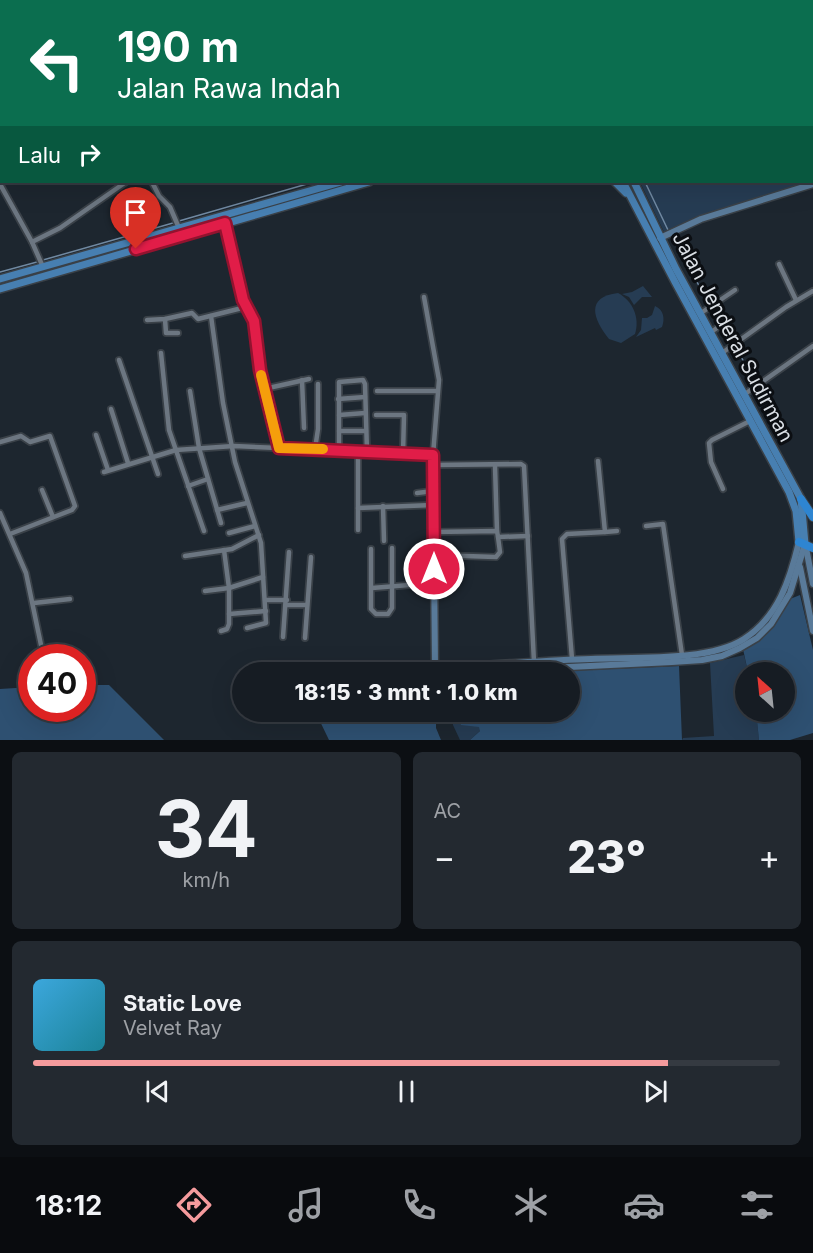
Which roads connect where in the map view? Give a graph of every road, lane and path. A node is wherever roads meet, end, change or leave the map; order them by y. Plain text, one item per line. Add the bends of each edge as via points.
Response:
1 (152, 183) edge
2 (338, 183) edge
3 (364, 183) edge
4 (616, 183) edge
5 (624, 183) edge
6 (634, 183) edge
7 (0, 184) edge
8 (119, 184) edge
9 (813, 184) edge
10 (308, 195) junction
11 (633, 201) junction
12 (225, 225) junction
13 (179, 228) junction
14 (660, 238) junction
15 (32, 242) junction
16 (779, 264) dead end
17 (43, 267) junction
18 (9, 277) junction
19 (0, 279) edge
20 (9, 286) junction
21 (0, 289) edge
22 (735, 290) dead end
23 (813, 291) edge
24 (424, 297) dead end
25 (796, 300) junction
26 (246, 307) junction
27 (718, 309) dead end
28 (701, 314) junction
29 (211, 316) junction
30 (165, 319) junction
31 (147, 320) dead end
32 (726, 322) junction
33 (711, 332) junction
34 (178, 333) dead end
35 (739, 342) junction
36 (813, 346) edge
37 (161, 353) dead end
38 (722, 353) junction
39 (119, 360) dead end
40 (309, 379) dead end
41 (302, 380) junction
42 (318, 384) dead end
43 (741, 387) junction
44 (264, 389) junction
45 (190, 391) dead end
46 (733, 391) junction
47 (377, 392) dead end
48 (436, 392) junction
49 (745, 394) junction
50 (365, 397) junction
51 (338, 399) junction
52 (111, 409) dead end
53 (365, 413) junction
54 (339, 415) junction
55 (376, 415) dead end
56 (750, 421) junction
57 (304, 428) dead end
58 (366, 430) junction
59 (339, 431) junction
60 (96, 435) dead end
61 (0, 442) edge
62 (232, 446) junction
63 (200, 448) junction
64 (279, 448) junction
65 (315, 449) junction
66 (176, 450) junction
67 (339, 450) junction
68 (358, 451) junction
69 (366, 452) junction
70 (403, 454) junction
71 (433, 455) junction
72 (151, 456) junction
73 (598, 461) dead end
74 (128, 463) junction
75 (433, 465) junction
76 (495, 466) junction
77 (158, 474) dead end
78 (208, 479) junction
79 (188, 486) junction
80 (723, 489) dead end
81 (42, 490) dead end
82 (433, 491) junction
83 (417, 492) dead end
84 (801, 499) junction
85 (247, 503) junction
86 (433, 504) junction
87 (383, 506) junction
88 (358, 508) junction
89 (218, 510) junction
90 (0, 513) edge
91 (53, 517) junction
92 (813, 517) edge
93 (221, 523) dead end
94 (3, 526) edge
95 (255, 526) junction
96 (646, 526) dead end
97 (358, 530) dead end
98 (204, 531) dead end
99 (497, 531) junction
100 (617, 531) dead end
101 (434, 532) junction
102 (605, 532) junction
103 (229, 533) dead end
104 (10, 534) junction
105 (259, 536) junction
106 (528, 536) junction
107 (498, 537) junction
108 (384, 541) dead end
109 (806, 545) edge
110 (392, 548) dead end
111 (371, 549) dead end
112 (225, 550) junction
113 (290, 552) dead end
114 (434, 555) junction
115 (185, 556) dead end
116 (311, 557) dead end
117 (800, 565) junction
118 (263, 577) junction
119 (435, 584) junction
120 (813, 584) edge
121 (393, 586) junction
122 (229, 588) junction
123 (372, 588) junction
124 (206, 591) dead end
125 (790, 593) junction
126 (806, 597) junction
127 (70, 599) dead end
128 (265, 600) junction
129 (286, 602) junction
130 (33, 603) junction
131 (308, 604) junction
132 (266, 611) junction
133 (229, 614) junction
134 (247, 628) dead end
135 (221, 631) dead end
136 (813, 631) edge
137 (283, 638) dead end
138 (305, 638) dead end
139 (41, 644) edge
140 (682, 655) junction
141 (572, 659) junction
142 (646, 660) junction
143 (435, 662) edge
144 (534, 662) joint
145 (580, 664) edge

1 - 13 street
2 - 10 main road
3 - 10 main road
4 - 11 main road
5 - 11 main road, Jalan Jenderal Sudirman
6 - 14 main road, Jalan Jenderal Sudirman
7 - 15 street
8 - 15 street via 60,228
9 - 14 street via 700,219
10 - 12 main road
10 - 13 main road
11 - 46 main road, Jalan Jenderal Sudirman
12 - 20 main road
12 - 26 street
13 - 17 main road
14 - 28 main road, Jalan Jenderal Sudirman
15 - 17 street
16 - 25 street
17 - 18 main road
18 - 19 main road
18 - 20 main road
20 - 21 main road
22 - 28 street
23 - 25 street
24 - 48 street via 438,373
25 - 35 street
26 - 29 street
26 - 44 street via 254,321
27 - 32 street
28 - 33 main road, Jalan Jenderal Sudirman
29 - 30 street via 197,319 192,313
29 - 62 street
30 - 31 street
30 - 34 street via 166,333
32 - 33 street
32 - 35 street
33 - 38 main road, Jalan Jenderal Sudirman
35 - 38 street
36 - 49 street
37 - 66 street via 168,424
38 - 43 main road, Jalan Jenderal Sudirman
39 - 72 street
40 - 41 street
41 - 44 street
41 - 57 street
42 - 65 street
43 - 46 main road
43 - 49 main road, Jalan Jenderal Sudirman
44 - 64 street
45 - 63 street
46 - 56 main road, Jalan Jenderal Sudirman
47 - 48 street
48 - 71 street
49 - 84 main road, Jalan Jenderal Sudirman
50 - 51 street
50 - 51 street via 363,380 340,381
50 - 53 street
51 - 54 street
52 - 74 street
53 - 54 street
53 - 58 street
54 - 59 street
55 - 70 street via 404,415
56 - 80 street via 709,443 711,462
56 - 109 main road, Jalan Jenderal Sudirman via 792,499
58 - 59 street
58 - 69 street
59 - 67 street
60 - 74 street via 106,471
61 - 91 street via 21,436 30,442 52,438 75,506
62 - 63 street
62 - 64 street
62 - 85 street
63 - 66 street
63 - 78 street
64 - 65 street
65 - 67 street
66 - 72 street
66 - 79 street
67 - 68 street
68 - 69 street
68 - 88 street
69 - 70 street
70 - 71 street
71 - 75 street
72 - 74 street
72 - 77 street
73 - 102 street
75 - 76 street
75 - 82 street
76 - 99 street
76 - 106 street via 524,466
78 - 79 street
78 - 89 street
79 - 98 street
81 - 91 street
82 - 83 street
82 - 86 street
84 - 92 highway
84 - 109 main road, Jalan Jenderal Sudirman
85 - 89 street
85 - 95 street
86 - 87 street
86 - 101 street
87 - 88 street
87 - 108 street
88 - 97 street
89 - 93 street
90 - 94 street
91 - 104 street
94 - 104 street
95 - 103 street
95 - 105 street
96 - 140 street via 663,524
99 - 101 street
99 - 107 street
100 - 102 street
101 - 114 street
102 - 141 street via 567,534 562,539
104 - 130 street
105 - 112 street
105 - 118 street
106 - 107 street
106 - 144 street
107 - 114 street via 500,552 496,557
109 - 117 street
109 - 120 street
109 - 140 street via 784,592 766,621 753,633 714,651
110 - 121 street
111 - 123 street
112 - 115 street
112 - 122 street
113 - 129 street
114 - 119 street
116 - 131 street
117 - 125 street
117 - 126 street
118 - 122 street
118 - 128 street
119 - 121 street
119 - 143 street
121 - 123 street
121 - 123 street via 392,610 388,614 372,611
122 - 124 street
122 - 133 street
125 - 126 street via 799,591
125 - 142 street via 764,632 740,648 702,660
126 - 136 street
127 - 130 street
128 - 129 street
128 - 132 street
129 - 131 street
129 - 137 street
130 - 139 street
131 - 138 street
132 - 133 street
132 - 134 street via 266,623
133 - 135 street via 229,627
140 - 142 street
141 - 142 street
141 - 144 street
142 - 145 street

